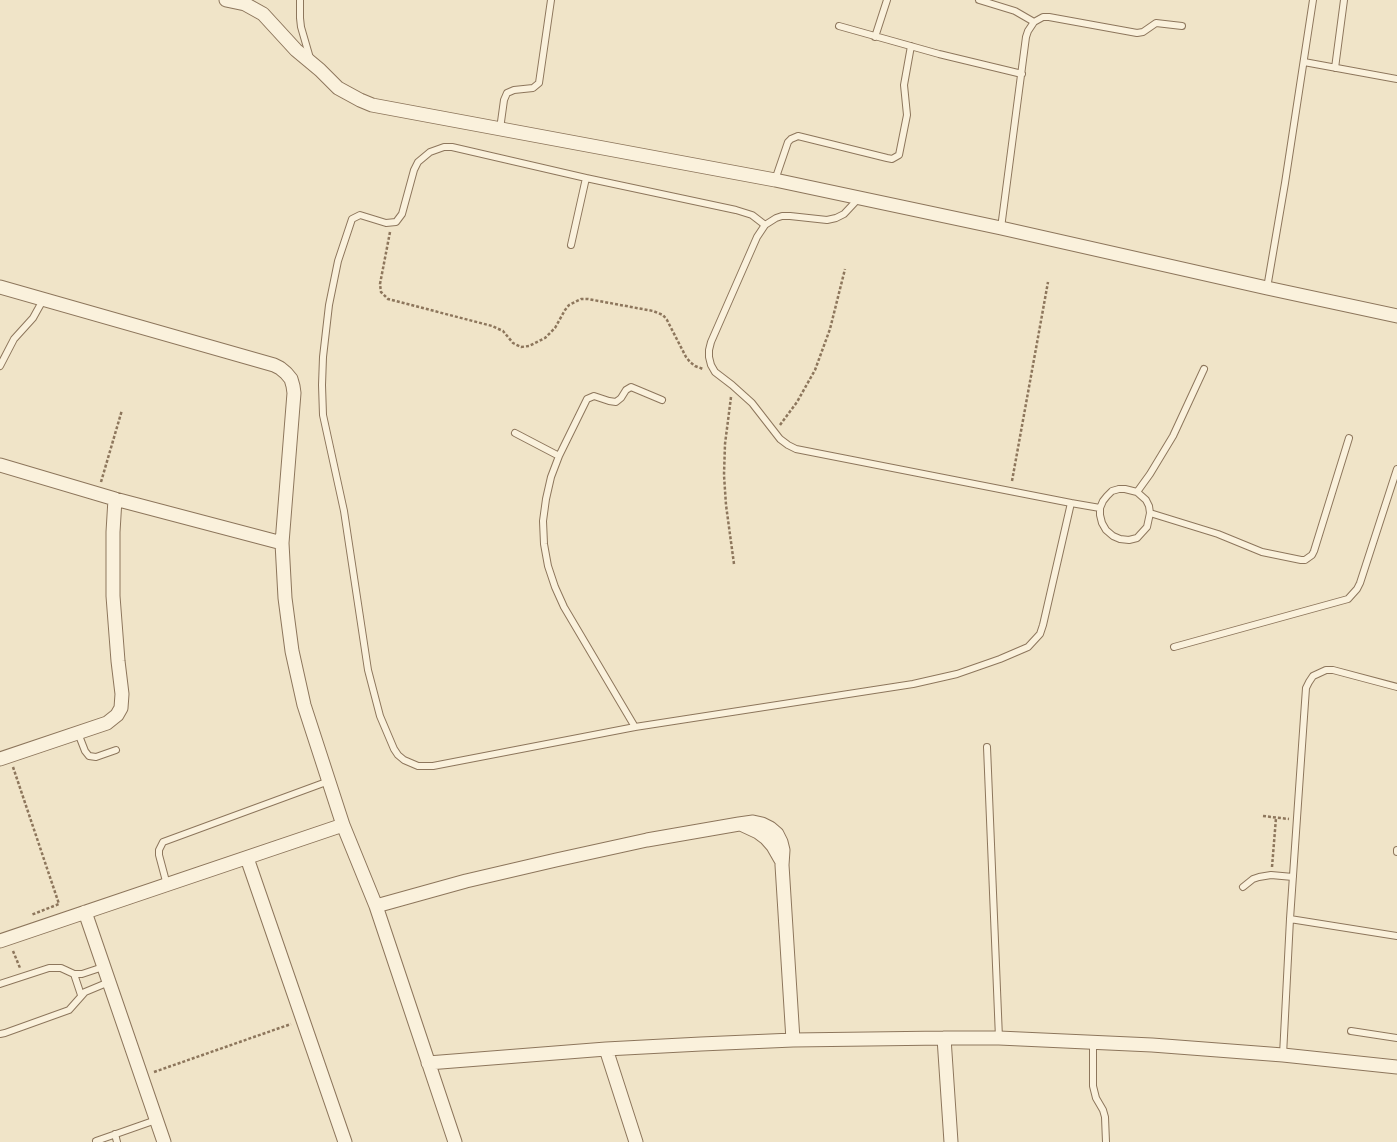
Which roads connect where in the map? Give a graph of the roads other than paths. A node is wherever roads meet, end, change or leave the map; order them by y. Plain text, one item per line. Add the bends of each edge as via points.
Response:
1 (300, 0) edge
2 (550, 0) edge
3 (887, 0) edge
4 (979, 0) edge
5 (1313, 0) edge
6 (1344, 0) edge
7 (231, 1) edge
8 (1034, 22) junction
9 (839, 26) dead end
10 (1182, 26) dead end
11 (875, 36) junction
12 (911, 46) junction
13 (311, 62) junction
14 (1304, 62) junction
15 (1335, 68) junction
16 (1022, 74) junction
17 (1397, 79) edge
18 (500, 129) junction
19 (586, 178) junction
20 (775, 180) junction
21 (859, 198) junction
22 (765, 225) junction
23 (1002, 228) junction
24 (571, 245) dead end
25 (0, 287) edge
26 (1267, 288) junction
27 (43, 300) junction
28 (1397, 316) edge
29 (0, 366) edge
30 (1204, 369) dead end
31 (662, 400) dead end
32 (515, 433) dead end
33 (1349, 438) dead end
34 (559, 456) junction
35 (0, 465) edge
36 (1397, 469) edge
37 (1137, 492) junction
38 (115, 499) junction
39 (1071, 503) junction
40 (1100, 508) junction
41 (1150, 513) junction
42 (282, 543) junction
43 (1174, 647) dead end
44 (1397, 687) edge
45 (635, 728) junction
46 (78, 733) junction
47 (987, 747) dead end
48 (116, 750) dead end
49 (4, 758) edge
50 (329, 781) junction
51 (343, 826) junction
52 (246, 858) junction
53 (1293, 877) junction
54 (167, 885) junction
55 (1243, 887) dead end
56 (376, 906) junction
57 (85, 912) junction
58 (1290, 919) junction
59 (1397, 936) edge
60 (0, 941) edge
61 (103, 967) junction
62 (74, 974) junction
63 (109, 982) junction
64 (0, 984) edge
65 (81, 995) junction
66 (1352, 1032) dead end
67 (0, 1034) edge
68 (944, 1038) junction
69 (999, 1038) junction
70 (1397, 1038) edge
71 (793, 1040) junction
72 (1093, 1042) junction
73 (606, 1049) junction
74 (1283, 1055) junction
75 (428, 1063) junction
76 (1397, 1067) edge
77 (156, 1120) junction
78 (115, 1134) junction
79 (96, 1141) dead end
80 (117, 1142) edge
81 (164, 1142) edge
82 (345, 1142) edge
83 (455, 1142) edge
84 (636, 1142) edge
85 (951, 1142) edge
86 (1106, 1142) edge

1 - 13 lane via 301,27
2 - 18 lane via 539,83 533,88 507,93
3 - 11 lane
4 - 8 lane via 1015,11
5 - 14 lane
6 - 15 lane
7 - 13 street via 245,4 263,14 288,43
8 - 10 lane via 1049,17 1137,33 1156,23
8 - 16 lane via 1028,31
9 - 11 lane
11 - 12 lane
12 - 16 lane
12 - 20 lane via 904,85 907,115 899,155 896,158 798,136 788,142
13 - 18 street via 338,88 366,103
14 - 15 lane
14 - 26 lane
15 - 17 lane
16 - 23 lane
18 - 20 street
19 - 22 lane via 740,211 752,215
19 - 24 lane
19 - 45 lane via 452,147 437,149 423,156 418,162 400,218 396,222 391,224 360,215 352,219 338,261 329,305 323,357 323,415 344,511 368,670 380,716 394,749 404,760 426,767
20 - 21 street
21 - 22 lane via 844,214 836,218 827,220 782,216
21 - 23 street
22 - 39 lane via 757,237 711,342 709,357 715,372 752,403 780,439 805,452
23 - 26 street
25 - 27 street
26 - 28 street
27 - 29 lane via 33,318 11,342
27 - 42 street via 274,365 286,373 291,379 294,393
30 - 37 lane via 1173,436
31 - 34 lane via 631,387 616,402 590,397 585,402
32 - 34 lane
33 - 41 lane via 1314,551 1305,560 1262,552 1218,534
34 - 45 lane via 551,477 544,514 544,544 548,566 564,607
35 - 38 street
36 - 43 lane via 1360,583 1348,599
37 - 40 lane via 1125,488 1112,491
37 - 41 lane via 1146,500
38 - 42 street
38 - 46 street via 113,596 122,702 112,720
39 - 40 lane
39 - 45 lane via 1043,626 1035,641 1021,651 964,672 913,684
40 - 41 lane via 1102,523 1106,530 1113,536 1129,540 1137,538 1147,528
42 - 50 street via 285,598 292,651 304,705
44 - 53 lane via 1333,670 1319,672 1309,682
46 - 48 lane via 89,756 96,757
46 - 49 street
47 - 69 lane
50 - 51 street
50 - 54 lane via 163,842 158,850
51 - 52 street
51 - 56 street
52 - 54 street
52 - 82 street
53 - 55 lane via 1259,877
53 - 58 lane
54 - 57 street
56 - 71 street via 466,881 647,840 753,822 762,824 774,831 782,842
56 - 75 street
57 - 60 street
57 - 61 street
58 - 59 lane
58 - 74 lane
61 - 62 lane
61 - 63 street
62 - 64 lane via 55,967
62 - 65 lane
63 - 65 lane
63 - 77 street
65 - 67 lane via 69,1010
66 - 70 lane
68 - 69 street
68 - 71 street
68 - 85 street
69 - 72 street
71 - 73 street
72 - 74 street
72 - 86 lane via 1093,1086 1105,1117
73 - 75 street
73 - 84 street
74 - 76 street
75 - 83 street
77 - 78 lane
77 - 81 street
78 - 79 lane
78 - 80 lane

